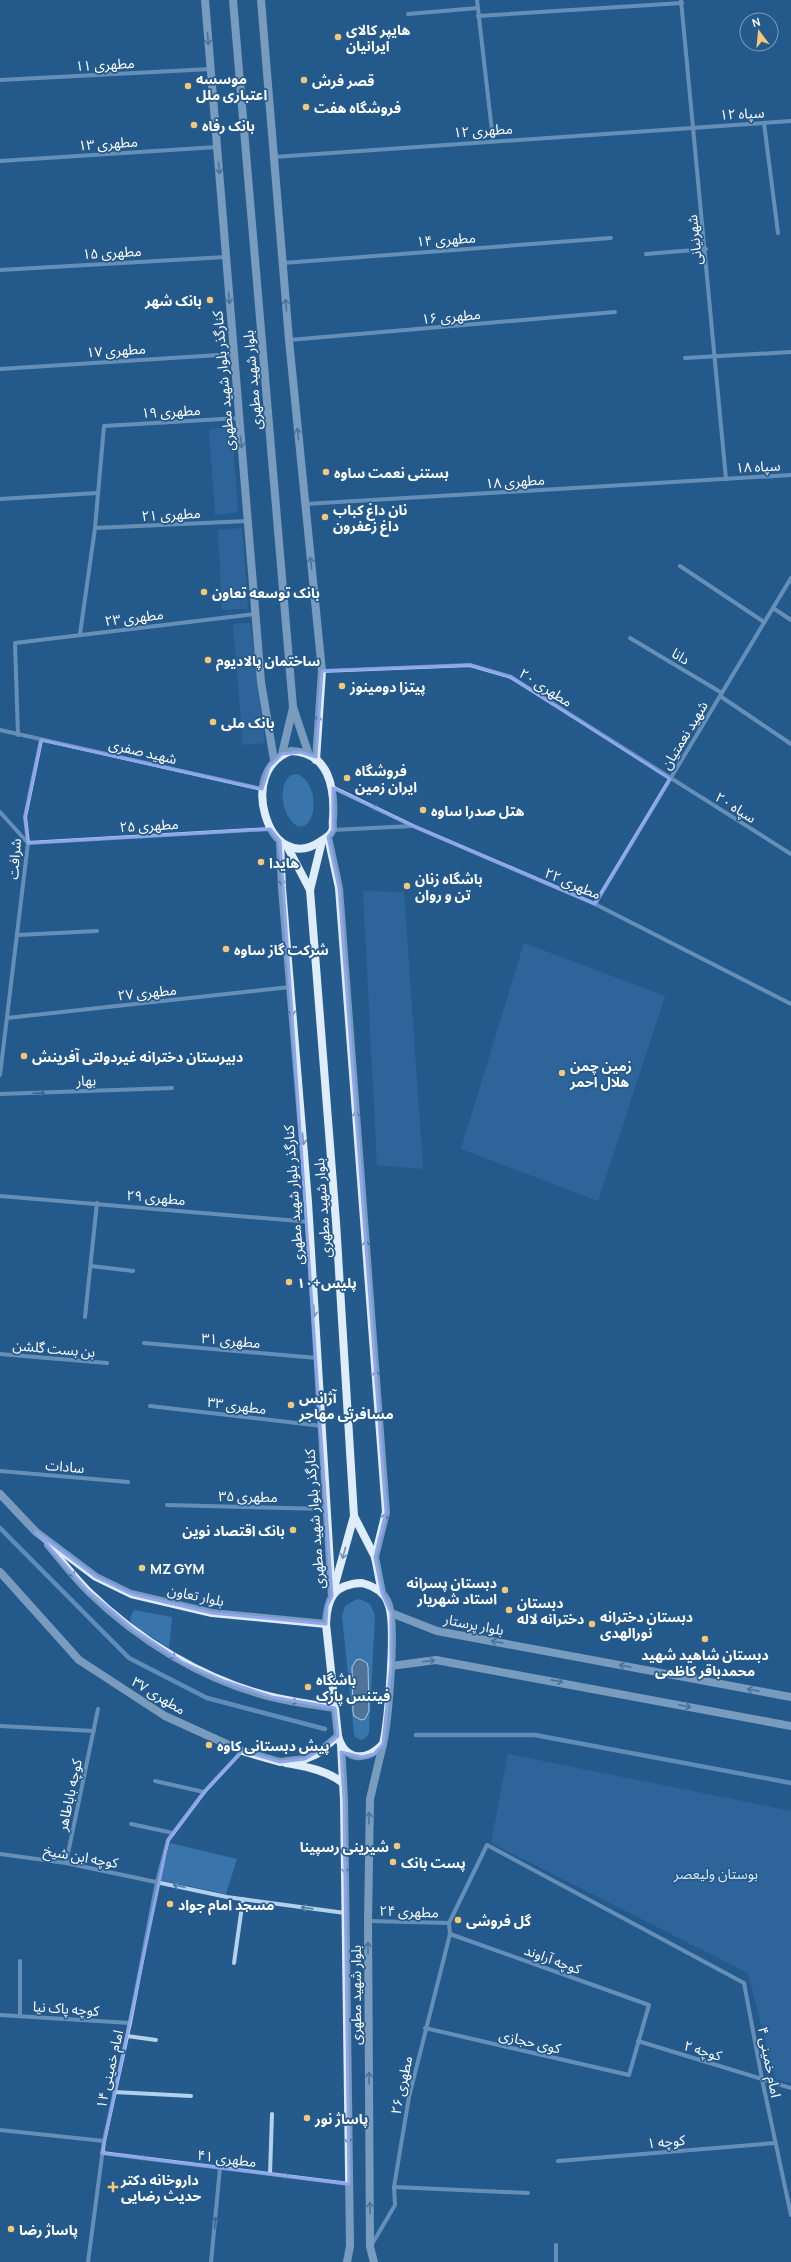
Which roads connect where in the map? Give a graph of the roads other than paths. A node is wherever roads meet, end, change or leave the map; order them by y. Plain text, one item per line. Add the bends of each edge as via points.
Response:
1 (205, 0) edge
2 (233, 0) edge
3 (261, 0) edge
4 (477, 0) edge
5 (681, 2) edge
6 (478, 8) junction
7 (408, 14) dead end
8 (478, 16) junction
9 (211, 69) junction
10 (0, 80) edge
11 (791, 121) edge
12 (764, 123) junction
13 (694, 126) junction
14 (493, 140) junction
15 (217, 147) junction
16 (274, 157) junction
17 (0, 161) edge
18 (778, 233) dead end
19 (611, 238) dead end
20 (706, 249) junction
21 (646, 254) dead end
22 (226, 257) junction
23 (282, 263) junction
24 (0, 270) edge
25 (615, 312) dead end
26 (289, 340) junction
27 (791, 352) edge
28 (234, 354) junction
29 (716, 356) junction
30 (685, 358) dead end
31 (0, 369) edge
32 (239, 418) junction
33 (791, 475) edge
34 (726, 479) junction
35 (97, 493) junction
36 (0, 498) edge
37 (305, 504) junction
38 (248, 521) junction
39 (95, 528) junction
40 (680, 566) dead end
41 (791, 578) edge
42 (773, 608) junction
43 (255, 614) junction
44 (791, 620) edge
45 (764, 622) junction
46 (80, 634) junction
47 (630, 638) dead end
48 (322, 671) junction
49 (721, 695) junction
50 (293, 707) junction
51 (0, 730) edge
52 (18, 735) junction
53 (41, 740) junction
54 (791, 744) edge
55 (282, 754) junction
56 (312, 757) junction
57 (274, 760) junction
58 (670, 779) junction
59 (332, 787) junction
60 (262, 789) junction
61 (0, 812) edge
62 (413, 826) junction
63 (270, 828) junction
64 (328, 836) junction
65 (28, 843) junction
66 (284, 844) junction
67 (791, 854) edge
68 (310, 890) junction
69 (595, 904) junction
70 (96, 931) dead end
71 (18, 935) junction
72 (290, 987) junction
73 (791, 1004) edge
74 (7, 1018) junction
75 (0, 1075) edge
76 (172, 1088) dead end
77 (0, 1094) edge
78 (0, 1196) edge
79 (97, 1203) junction
80 (310, 1222) junction
81 (90, 1266) junction
82 (134, 1271) dead end
83 (85, 1317) dead end
84 (144, 1343) dead end
85 (0, 1354) edge
86 (316, 1358) junction
87 (107, 1363) dead end
88 (150, 1406) dead end
89 (322, 1426) junction
90 (0, 1471) edge
91 (128, 1482) dead end
92 (0, 1494) edge
93 (167, 1505) dead end
94 (328, 1509) junction
95 (354, 1516) junction
96 (36, 1532) junction
97 (375, 1557) junction
98 (0, 1572) edge
99 (382, 1593) junction
100 (332, 1596) junction
101 (391, 1613) junction
102 (326, 1624) junction
103 (391, 1666) junction
104 (791, 1697) edge
105 (335, 1708) junction
106 (98, 1709) dead end
107 (0, 1726) edge
108 (791, 1726) edge
109 (94, 1730) junction
110 (338, 1736) junction
111 (383, 1744) junction
112 (341, 1745) junction
113 (242, 1750) junction
114 (280, 1762) junction
115 (155, 1781) dead end
116 (343, 1783) junction
117 (204, 1792) junction
118 (131, 1824) dead end
119 (173, 1833) junction
120 (0, 1854) edge
121 (66, 1863) junction
122 (158, 1882) junction
123 (243, 1899) junction
124 (346, 1913) junction
125 (368, 1920) junction
126 (449, 1923) junction
127 (450, 1934) junction
128 (20, 1961) dead end
129 (234, 1963) dead end
130 (0, 2015) edge
131 (20, 2016) junction
132 (130, 2023) junction
133 (425, 2028) junction
134 (127, 2036) junction
135 (156, 2040) dead end
136 (638, 2041) junction
137 (762, 2079) junction
138 (791, 2088) edge
139 (114, 2092) junction
140 (191, 2096) dead end
141 (272, 2114) dead end
142 (0, 2130) edge
143 (104, 2141) junction
144 (775, 2143) junction
145 (102, 2153) junction
146 (558, 2161) dead end
147 (220, 2168) junction
148 (270, 2174) junction
149 (349, 2184) junction
150 (394, 2187) junction
151 (528, 2193) dead end
152 (789, 2199) edge
153 (791, 2215) edge
154 (556, 2245) dead end
155 (370, 2247) junction
156 (88, 2262) edge
157 (211, 2262) edge
158 (347, 2262) edge
159 (374, 2262) edge
160 (556, 2262) edge

1 -> 9 street, کنارگذر بلوار شهید مطهری
2 - 50 street, بلوار شهید مطهری
3 - 16 street
4 - 6 street
5 - 8 street
5 - 13 street, شهرنیانی
6 - 7 street
6 - 8 street
8 - 14 street
9 - 10 street, مطهری ۱۱
9 - 15 street, کنارگذر بلوار شهید مطهری
11 - 12 street, سپاه ۱۲
12 - 13 street, سپاه ۱۲
12 - 18 street
13 - 14 street, مطهری ۱۲
13 - 20 street, شهرنیانی
14 - 16 street, مطهری ۱۲
15 - 17 street, مطهری ۱۳
15 -> 22 street, کنارگذر بلوار شهید مطهری
16 - 23 street
19 - 23 street, مطهری ۱۴
20 - 21 street
20 - 29 street, شهرنیانی
22 - 24 street, مطهری ۱۵
22 -> 28 street, کنارگذر بلوار شهید مطهری
26 -> 23 street
25 - 26 street, مطهری ۱۶
37 -> 26 street
27 - 29 street
28 - 31 street, مطهری ۱۷
28 - 32 street, کنارگذر بلوار شهید مطهری
29 - 30 street
29 - 34 street, شهرنیانی
32 - 35 street, مطهری ۱۹ via 104,426
32 -> 38 street, کنارگذر بلوار شهید مطهری
33 - 34 street, سپاه ۱۸
34 - 37 street, مطهری ۱۸
35 - 36 street
35 - 39 street
48 -> 37 street
38 - 39 street, مطهری ۲۱
38 - 43 street, کنارگذر بلوار شهید مطهری
39 - 46 street
40 - 45 street
41 - 42 street, شهید نعمتیان
42 - 44 street
42 - 45 street, شهید نعمتیان
43 - 46 street, مطهری ۲۳
43 - 57 street, کنارگذر بلوار شهید مطهری via 261,682
45 - 49 street, شهید نعمتیان
46 - 52 street, مطهری ۲۳ via 15,643
47 - 49 street, دانا
56 -> 48 street
48 - 58 street, مطهری ۲۰ via 470,665 511,677
49 - 54 street, دانا
49 - 58 street, شهید نعمتیان
50 - 55 street
50 - 56 street, بلوار شهید مطهری
51 - 52 street, شهید صفری
52 - 53 street, شهید صفری
53 - 60 street, شهید صفری
53 - 65 street, شرافت via 25,816
55 - 56 street via 291,751
55 - 57 street
56 - 59 street via 326,772
57 - 60 street via 266,774
58 - 67 street, سپاه ۲۰
58 - 69 street, شهید نعمتیان
62 -> 59 street
59 - 64 street via 334,803
60 - 63 street via 264,810
61 - 65 street
62 - 64 street, مطهری ۲۲
62 - 69 street, مطهری ۲۲
63 - 65 street, مطهری ۲۵
63 - 66 street
64 - 66 street via 305,849
64 - 68 street
97 -> 64 street via 386,1512 339,888
65 - 71 street, شرافت
66 - 68 street, بلوار شهید مطهری
66 -> 72 street, کنارگذر بلوار شهید مطهری
68 - 95 street, بلوار شهید مطهری via 336,1222
69 - 73 street, مطهری ۲۲
70 - 71 street
71 - 74 street, شرافت
72 - 74 street, مطهری ۲۷
72 -> 80 street, کنارگذر بلوار شهید مطهری
74 - 75 street, شرافت
77 -> 76 street, بهار
78 - 79 street, مطهری ۲۹
79 - 80 street, مطهری ۲۹
79 - 81 street
80 -> 86 street, کنارگذر بلوار شهید مطهری
81 - 82 street
81 - 83 street
84 - 86 street, مطهری ۳۱
85 - 87 street, بن بست گلشن
86 - 89 street, کنارگذر بلوار شهید مطهری
88 - 89 street, مطهری ۳۳
89 - 94 street, کنارگذر بلوار شهید مطهری
90 - 91 street, سادات
92 - 96 street, بلوار تعاون
93 - 94 street, مطهری ۳۵
94 - 100 street, کنارگذر بلوار شهید مطهری
95 - 97 street, بلوار شهید مطهری
95 -> 100 street, بلوار شهید مطهری
96 - 102 street, بلوار تعاون via 96,1577 131,1594 212,1613
96 -> 105 street via 88,1591 133,1629 182,1662 224,1681 272,1697
97 - 99 street, بلوار شهید مطهری
98 - 113 street, مطهری ۳۷ via 79,1660 166,1716
99 - 100 street via 373,1586 362,1583 340,1588
99 - 101 street, بلوار شهید مطهری
100 - 102 street, بلوار شهید مطهری via 327,1606
101 - 103 street, بلوار شهید مطهری
104 -> 101 street, بلوار پرستار via 437,1630
102 - 105 street, بلوار شهید مطهری
103 -> 108 street via 436,1660
103 - 111 street, بلوار شهید مطهری
105 - 110 street, بلوار شهید مطهری
106 - 109 street, کوچه باباطاهر
107 - 109 street
109 - 121 street, کوچه باباطاهر
110 - 112 street, بلوار شهید مطهری
110 - 114 street, مطهری ۳۷ via 317,1754 305,1759
111 - 112 street via 374,1754 362,1757 350,1754
125 -> 111 street, بلوار شهید مطهری via 370,1799
112 - 116 street, بلوار شهید مطهری
113 - 114 street, مطهری ۳۷
113 - 117 street, امام خمینی ۱۴
114 - 116 street via 319,1770
115 - 117 street
116 -> 124 street, بلوار شهید مطهری
117 - 119 street, امام خمینی ۱۴
118 - 119 street
119 - 122 street, امام خمینی ۱۴ via 168,1840
120 - 121 street, کوچه ابن شیخ
121 - 122 street, کوچه ابن شیخ
123 -> 122 street, کوچه ابن شیخ
122 - 132 street, امام خمینی ۱۴
124 -> 123 street, کوچه ابن شیخ
123 - 129 street
124 -> 149 street, بلوار شهید مطهری
125 - 126 street, مطهری ۲۴
155 -> 125 street, بلوار شهید مطهری
126 - 127 street, مطهری ۲۶
126 - 137 street, امام خمینی ۴ via 487,1845 744,1983
127 - 133 street, مطهری ۲۶
127 - 136 street, کوچه آراوند via 649,2005
128 - 131 street
130 - 131 street, کوچه پاک نیا
131 - 132 street, کوچه پاک نیا
132 - 134 street, امام خمینی ۱۴
133 - 136 street, کوی حجازی via 629,2075
133 - 150 street, مطهری ۲۶ via 409,2097
134 - 135 street
134 - 139 street, امام خمینی ۱۴
136 - 137 street, کوچه ۲
137 - 138 street, کوچه ۲
137 - 144 street, امام خمینی ۴
139 - 140 street
139 - 143 street, امام خمینی ۱۴
141 - 148 street
142 - 143 street
143 - 145 street, امام خمینی ۱۴
144 - 146 street, کوچه ۱
144 - 152 street, امام خمینی ۴
145 -> 147 street, مطهری ۴۱
145 - 156 street, امام خمینی ۱۴
147 - 148 street, مطهری ۴۱
157 -> 147 street
148 -> 149 street, مطهری ۴۱
149 - 158 street, بلوار شهید مطهری via 350,2246
150 - 151 street
150 - 155 street, مطهری ۲۶ via 395,2205
152 - 153 street, امام خمینی ۴
154 - 160 street
155 - 159 street, بلوار شهید مطهری

